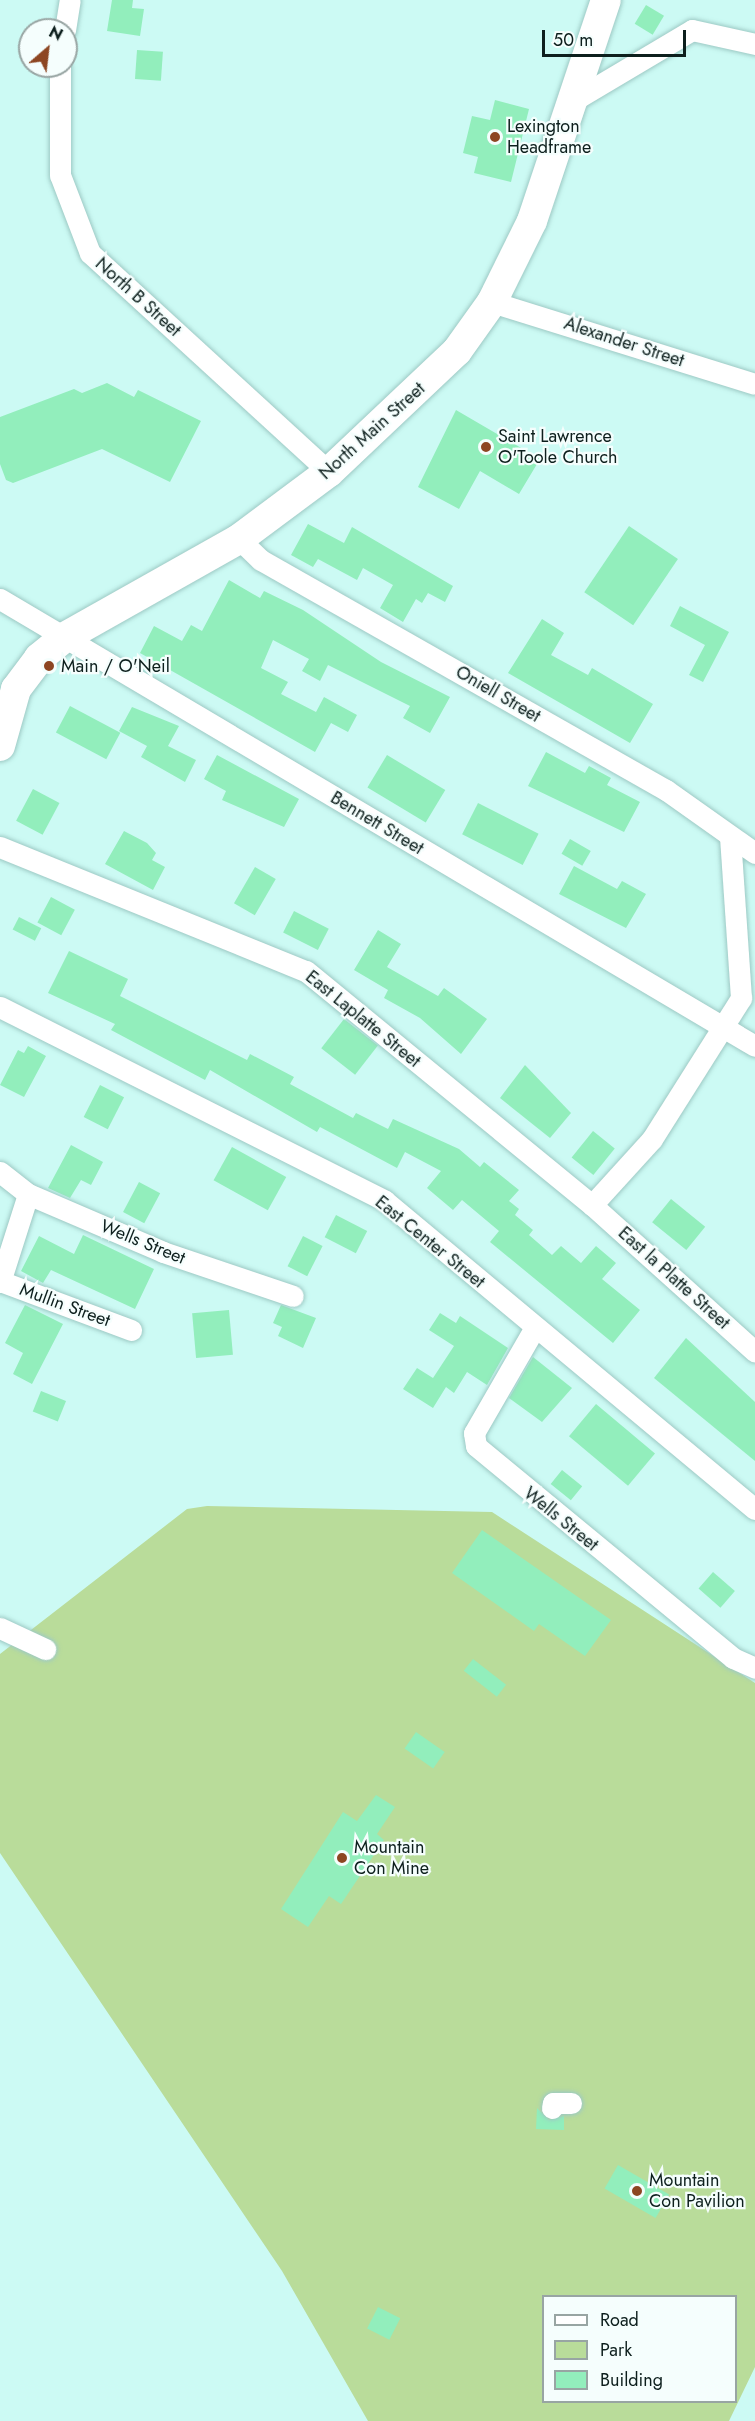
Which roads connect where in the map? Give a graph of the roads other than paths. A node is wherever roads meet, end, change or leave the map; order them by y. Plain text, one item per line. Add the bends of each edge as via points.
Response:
1 (70, 0) edge
2 (606, 0) edge
3 (67, 18) edge
4 (755, 44) edge
5 (60, 78) edge
6 (576, 99) junction
7 (492, 302) junction
8 (755, 384) edge
9 (329, 472) junction
10 (239, 539) junction
11 (0, 599) edge
12 (65, 637) junction
13 (0, 746) edge
14 (730, 836) junction
15 (0, 847) edge
16 (755, 853) edge
17 (0, 1007) edge
18 (720, 1028) junction
19 (755, 1047) edge
20 (0, 1172) edge
21 (28, 1194) junction
22 (592, 1205) junction
23 (0, 1281) edge
24 (293, 1296) dead end
25 (534, 1329) junction
26 (130, 1330) dead end
27 (755, 1352) edge
28 (755, 1509) edge
29 (0, 1628) edge
30 (45, 1649) dead end
31 (755, 1668) edge

1 - 3 street
2 - 6 main road, North Main Street
4 - 6 street via 692,30
5 - 9 street, North B Street via 60,175 90,253
6 - 7 main road, North Main Street via 532,221
7 - 8 street, Alexander Street
7 - 9 main road, North Main Street via 457,351
9 - 10 main road, North Main Street
10 - 12 main road, North Main Street
10 - 14 street, Oniell Street via 261,560 666,790
11 - 12 street, Bennett Street
12 - 13 main road, North Main Street via 39,658 16,689
12 - 18 street, Bennett Street
14 - 16 street, Oniell Street
14 - 18 street via 741,998
15 - 22 street, East Laplatte Street via 306,971
17 - 25 street, East Center Street via 385,1201
18 - 19 street, Bennett Street
18 - 22 street via 652,1139
20 - 21 street, Wells Street
21 - 23 street
21 - 24 street, Wells Street via 163,1252
22 - 27 street, East la Platte Street
23 - 26 street, Mullin Street
25 - 28 street, East Center Street
25 - 31 street, Wells Street via 474,1433 476,1446 733,1658
29 - 30 street

